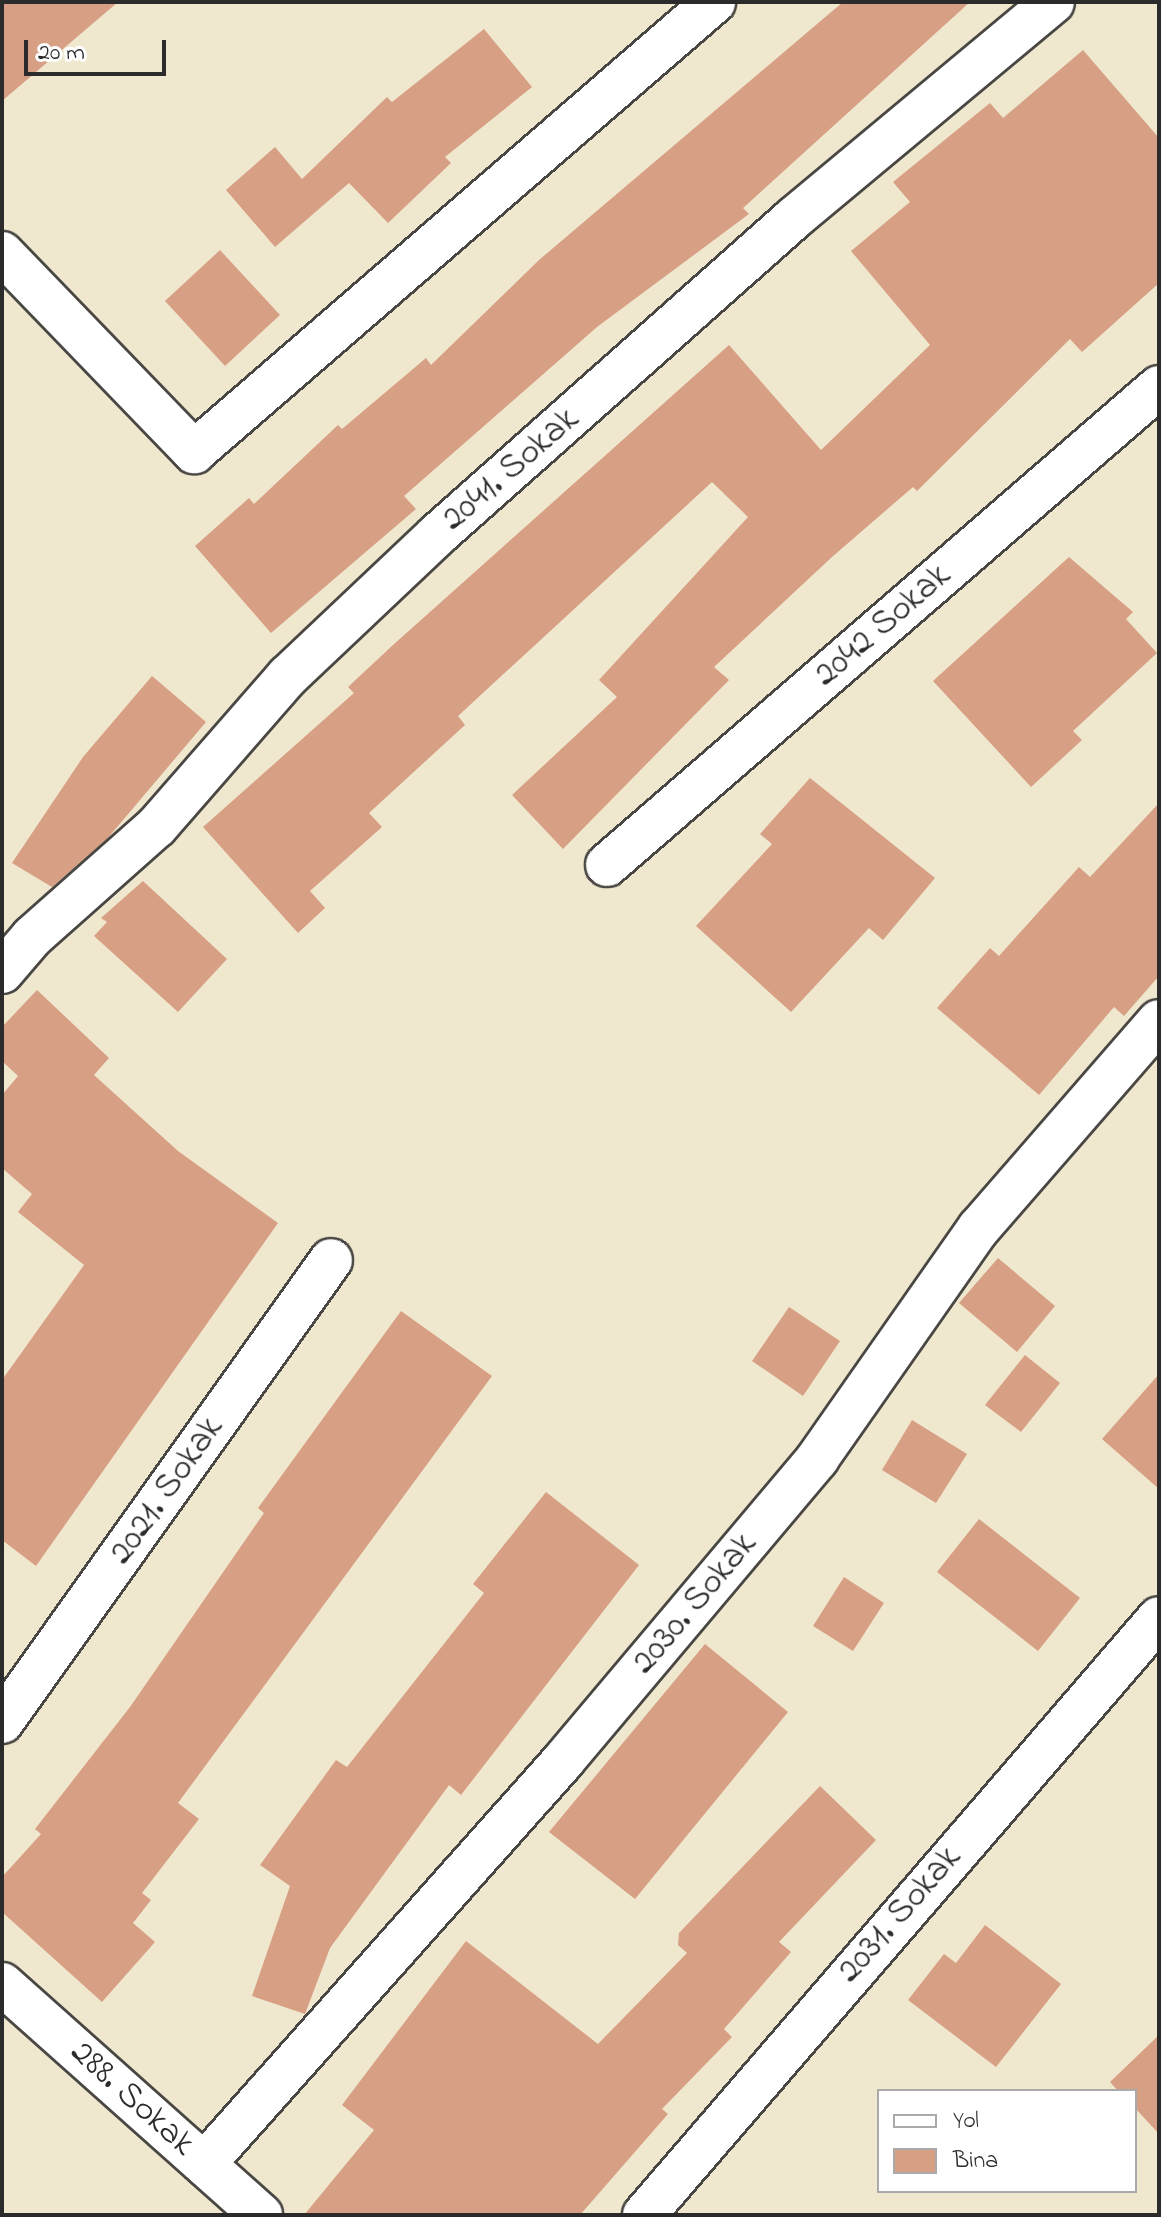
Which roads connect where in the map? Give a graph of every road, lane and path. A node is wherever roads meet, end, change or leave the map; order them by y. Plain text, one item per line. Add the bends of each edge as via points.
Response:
1 (714, 2) edge
2 (1053, 2) edge
3 (2, 253) edge
4 (1159, 387) edge
5 (607, 865) dead end
6 (2, 972) edge
7 (1159, 1021) edge
8 (331, 1260) dead end
9 (1159, 1618) edge
10 (2, 1722) edge
11 (2, 1984) edge
12 (204, 2164) junction
13 (261, 2215) edge
14 (644, 2215) edge

1 - 3 street via 194,452
2 - 6 street, 2041. Sokak via 794,218 437,535 288,676 157,826 32,937
4 - 5 street, 2042 Sokak
7 - 12 street, 2030. Sokak via 979,1228 817,1459 563,1761
8 - 10 street, 2021. Sokak
9 - 14 street, 2031. Sokak
11 - 12 street, 288. Sokak
12 - 13 street, 288. Sokak

